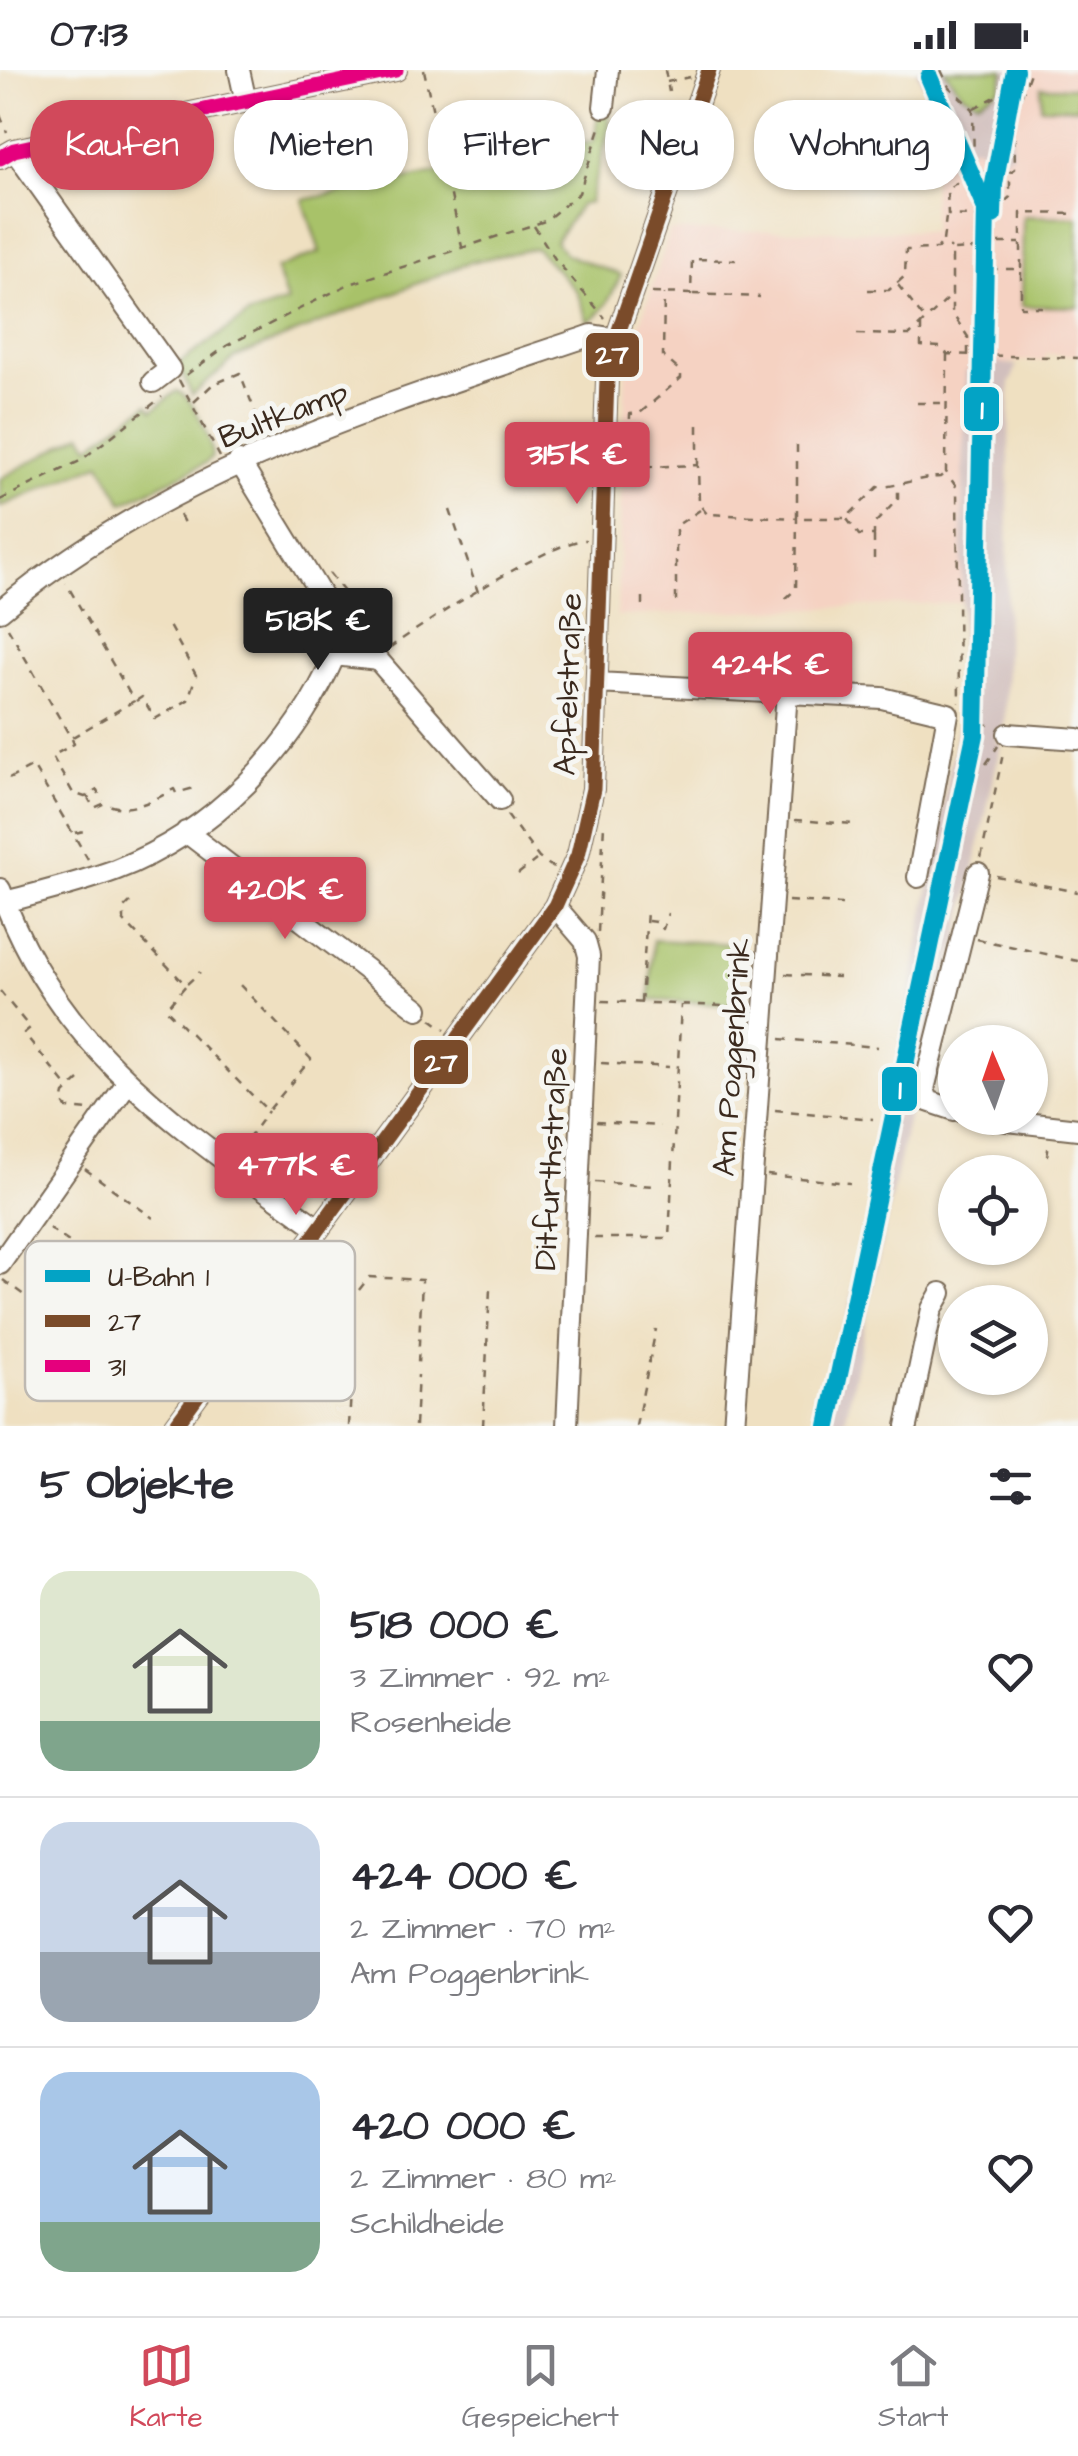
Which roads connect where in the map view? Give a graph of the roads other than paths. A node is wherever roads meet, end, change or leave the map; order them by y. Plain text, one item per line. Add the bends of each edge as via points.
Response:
1 (239, 70) edge
2 (396, 70) edge
3 (608, 70) edge
4 (707, 76) edge
5 (246, 100) edge
6 (255, 100) edge
7 (234, 104) edge
8 (604, 107) road end
9 (5, 152) edge
10 (616, 339) junction
11 (153, 382) dead end
12 (232, 464) junction
13 (0, 613) edge
14 (335, 655) junction
15 (597, 682) junction
16 (786, 692) junction
17 (1002, 735) road end
18 (1078, 739) edge
19 (500, 800) road end
20 (186, 832) junction
21 (978, 873) road end
22 (918, 877) dead end
23 (2, 896) edge
24 (556, 906) junction
25 (418, 1010) road end
26 (941, 1025) edge
27 (938, 1035) edge
28 (126, 1083) junction
29 (938, 1104) edge
30 (1048, 1126) edge
31 (1078, 1130) edge
32 (319, 1229) junction
33 (310, 1241) edge
34 (0, 1264) edge
35 (938, 1298) edge
36 (193, 1401) edge
37 (175, 1426) edge
38 (567, 1426) edge
39 (734, 1426) edge
40 (907, 1426) edge

1 - 5 street
2 - 6 street
3 - 8 street
4 - 10 street, Apfelstraße
7 - 9 street
9 - 11 street via 170,369
10 - 12 street, Bultkamp via 592,335
10 - 15 street, Apfelstraße via 603,410
12 - 13 street, Bultkamp via 113,526 55,564
12 - 14 street via 320,593
14 - 19 street via 378,660
14 - 20 street via 282,746
15 - 16 street
15 - 24 street, Apfelstraße via 590,814
16 - 22 street via 882,698 948,714
16 - 39 street, Am Poggenbrink
17 - 18 street
20 - 23 street via 98,876
20 - 25 street via 355,976
21 - 26 street
23 - 28 street via 55,998
24 - 32 street, Apfelstraße
24 - 38 street, Ditfurthstraße via 586,940 589,956
27 - 29 street via 924,1089 928,1101
28 - 32 street
28 - 34 street
30 - 31 street
32 - 33 street, Apfelstraße
35 - 40 street
36 - 37 street, Apfelstraße

